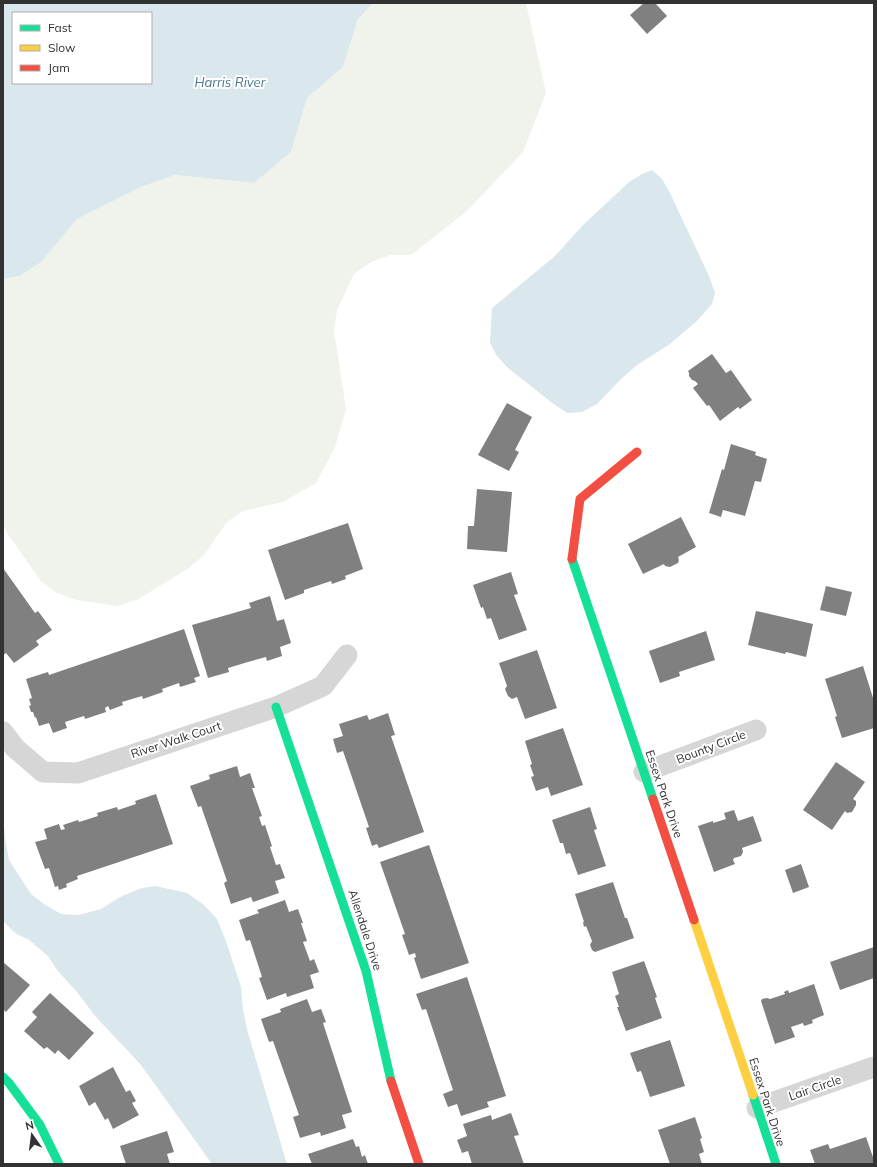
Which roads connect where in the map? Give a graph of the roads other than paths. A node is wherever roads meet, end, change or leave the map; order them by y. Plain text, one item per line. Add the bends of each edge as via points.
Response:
1 (637, 452) dead end
2 (347, 655) dead end
3 (276, 707) junction
4 (756, 730) dead end
5 (3, 732) edge
6 (644, 772) junction
7 (874, 1067) edge
8 (3, 1077) edge
9 (757, 1108) junction
10 (59, 1164) edge
11 (419, 1164) edge
12 (776, 1164) edge

1 - 6 street, Essex Park Drive via 580,500 572,559
2 - 3 street, River Walk Court via 322,686
3 - 5 street, River Walk Court via 78,773 42,772 15,748
3 - 11 street, Allendale Drive via 366,971 390,1079
4 - 6 street, Bounty Circle
6 - 9 street, Essex Park Drive
7 - 9 street, Lair Circle
8 - 10 street via 40,1125
9 - 12 street, Essex Park Drive

